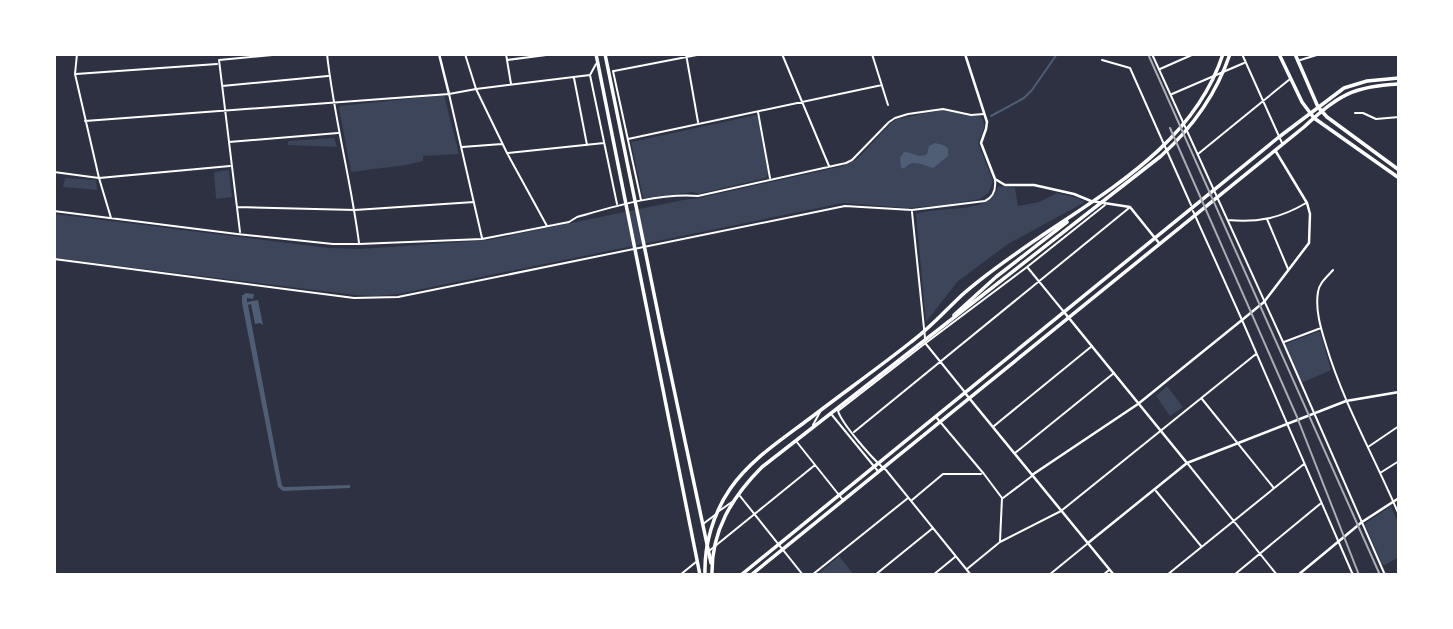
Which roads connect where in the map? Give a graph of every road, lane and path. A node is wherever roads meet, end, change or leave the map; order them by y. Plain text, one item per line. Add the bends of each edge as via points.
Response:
1 (77, 54) edge
2 (218, 54) edge
3 (283, 54) edge
4 (327, 54) edge
5 (439, 54) edge
6 (465, 54) edge
7 (506, 54) edge
8 (554, 54) edge
9 (596, 54) edge
10 (606, 54) edge
11 (702, 54) edge
12 (782, 54) edge
13 (872, 54) edge
14 (964, 54) edge
15 (1152, 54) edge
16 (1194, 54) edge
17 (1223, 54) edge
18 (1230, 54) edge
19 (1242, 54) edge
20 (1279, 54) edge
21 (1294, 54) edge
22 (1320, 54) edge
23 (686, 56) edge
24 (507, 60) junction
25 (1102, 60) dead end
26 (1297, 61) junction
27 (219, 62) junction
28 (597, 62) junction
29 (1245, 63) junction
30 (1159, 70) junction
31 (611, 71) junction
32 (75, 74) junction
33 (590, 75) junction
34 (329, 76) junction
35 (574, 77) junction
36 (1399, 78) edge
37 (1290, 79) junction
38 (1399, 84) edge
39 (512, 85) junction
40 (882, 85) junction
41 (221, 86) junction
42 (476, 89) junction
43 (449, 94) junction
44 (1171, 94) junction
45 (802, 102) junction
46 (1262, 102) junction
47 (334, 104) junction
48 (888, 105) dead end
49 (1319, 109) junction
50 (224, 111) junction
51 (758, 112) junction
52 (1310, 113) junction
53 (1355, 113) dead end
54 (985, 114) junction
55 (1399, 117) edge
56 (1314, 118) junction
57 (85, 121) junction
58 (698, 123) junction
59 (338, 134) junction
60 (1279, 137) junction
61 (628, 139) junction
62 (228, 142) junction
63 (605, 143) junction
64 (503, 144) junction
65 (1282, 144) junction
66 (587, 145) junction
67 (461, 147) junction
68 (1275, 150) junction
69 (507, 153) junction
70 (1197, 155) junction
71 (1399, 163) edge
72 (1391, 165) junction
73 (231, 166) junction
74 (830, 167) junction
75 (1399, 170) edge
76 (54, 172) edge
77 (99, 178) junction
78 (1399, 178) edge
79 (770, 179) junction
80 (995, 179) junction
81 (1213, 190) junction
82 (1217, 197) junction
83 (641, 200) junction
84 (474, 201) junction
85 (1307, 203) junction
86 (1091, 204) junction
87 (618, 205) junction
88 (1106, 205) junction
89 (237, 207) junction
90 (1130, 207) junction
91 (1192, 208) junction
92 (355, 210) junction
93 (54, 211) edge
94 (912, 211) junction
95 (1195, 214) junction
96 (111, 219) junction
97 (1227, 219) junction
98 (1267, 219) junction
99 (547, 227) junction
100 (240, 233) junction
101 (1155, 238) junction
102 (482, 239) junction
103 (1159, 243) junction
104 (359, 244) junction
105 (54, 260) edge
106 (1027, 267) junction
107 (1288, 270) junction
108 (1333, 270) dead end
109 (1039, 282) junction
110 (1264, 302) junction
111 (1064, 312) junction
112 (1068, 317) junction
113 (1242, 320) junction
114 (1321, 328) junction
115 (924, 332) junction
116 (1283, 342) junction
117 (926, 344) junction
118 (1092, 346) junction
119 (1257, 353) junction
120 (940, 362) junction
121 (1114, 373) junction
122 (1399, 392) edge
123 (965, 393) junction
124 (969, 398) junction
125 (1201, 398) junction
126 (1346, 401) junction
127 (1139, 404) junction
128 (831, 414) junction
129 (1314, 414) junction
130 (936, 417) junction
131 (940, 422) junction
132 (1288, 424) junction
133 (1399, 426) edge
134 (993, 427) junction
135 (1161, 431) junction
136 (808, 432) junction
137 (853, 433) junction
138 (796, 441) junction
139 (1238, 443) junction
140 (1367, 447) junction
141 (1015, 453) junction
142 (1399, 461) edge
143 (1187, 463) junction
144 (1304, 463) junction
145 (815, 465) junction
146 (876, 465) junction
147 (883, 467) junction
148 (878, 471) junction
149 (1379, 473) junction
150 (984, 474) junction
151 (1032, 475) junction
152 (1274, 488) junction
153 (1155, 489) junction
154 (839, 495) junction
155 (740, 496) junction
156 (908, 497) junction
157 (1002, 498) junction
158 (1399, 498) edge
159 (843, 500) junction
160 (911, 500) junction
161 (1393, 502) junction
162 (1321, 504) junction
163 (1061, 511) junction
164 (755, 514) junction
165 (1399, 515) edge
166 (1234, 521) junction
167 (1362, 522) junction
168 (703, 524) junction
169 (934, 528) junction
170 (1339, 541) junction
171 (1000, 542) junction
172 (1088, 543) junction
173 (779, 544) junction
174 (1202, 547) junction
175 (783, 549) junction
176 (709, 552) junction
177 (1260, 554) junction
178 (956, 556) junction
179 (697, 561) junction
180 (967, 570) junction
181 (1109, 570) junction
182 (680, 575) edge
183 (703, 575) edge
184 (713, 575) edge
185 (741, 575) edge
186 (751, 575) edge
187 (803, 575) edge
188 (812, 575) edge
189 (875, 575) edge
190 (933, 575) edge
191 (971, 575) edge
192 (1049, 575) edge
193 (1103, 575) edge
194 (1114, 575) edge
195 (1167, 575) edge
196 (1234, 575) edge
197 (1277, 575) edge
198 (1298, 575) edge
199 (1353, 575) edge
200 (1385, 575) edge

1 - 32 street
2 - 27 street
3 - 27 street
4 - 34 street
5 - 43 street
6 - 42 street
7 - 24 street
8 - 24 street
9 - 28 main road
10 - 31 main road
11 - 23 street
12 - 45 street
13 - 40 street
14 - 54 street
15 - 30 street
16 - 30 street
17 - 86 main road via 1205,96 1183,126
18 - 184 main road via 1200,113 1161,156 757,472 721,521
19 - 29 street
20 - 37 main road
21 - 26 main road
22 - 26 street
23 - 31 street
23 - 58 street
24 - 39 street
25 - 91 street via 1130,68
26 - 49 main road
27 - 32 street
27 - 41 street
28 - 33 street
28 - 179 main road
29 - 44 street
29 - 46 street
30 - 44 street
31 - 61 street
31 - 168 main road
32 - 57 street
33 - 35 street
33 - 63 street
34 - 41 street
34 - 47 street
35 - 39 street
35 - 66 street
36 - 49 main road via 1344,88
37 - 46 street
37 - 52 main road
38 - 49 main road via 1355,90
39 - 42 street
40 - 45 street
40 - 48 street
41 - 50 street
42 - 43 street
42 - 64 street
43 - 47 street
43 - 67 street
44 - 70 street
45 - 51 street
45 - 74 street
46 - 60 street
46 - 70 street
47 - 50 street
47 - 59 street
49 - 52 main road
49 - 56 main road
49 - 72 main road
50 - 57 street
50 - 62 street
51 - 58 street
51 - 79 street
52 - 56 main road
52 - 60 main road
53 - 55 street via 1376,119
54 - 74 street via 943,109 895,118 852,160
54 - 80 street via 981,143
56 - 65 main road
56 - 78 main road
57 - 77 street
58 - 61 street
59 - 62 street
59 - 92 street
60 - 65 street
60 - 81 main road
61 - 83 street
62 - 73 street
63 - 66 street
63 - 87 street
64 - 67 street
64 - 69 street
65 - 68 main road
66 - 69 street
67 - 84 street
68 - 82 main road
68 - 85 street
69 - 99 street
70 - 81 street
71 - 72 street
72 - 75 main road
73 - 77 street
73 - 89 street
74 - 79 street
76 - 77 street
77 - 96 street
79 - 83 street via 698,196
80 - 88 street via 1005,185 1034,185
80 - 94 street via 994,193 985,201
81 - 82 street
81 - 91 main road
82 - 95 main road
82 - 97 street
83 - 87 street
84 - 92 street
84 - 102 street
85 - 98 street
85 - 107 street via 1309,243
86 - 128 main road
86 - 183 main road via 993,271 915,340 746,471 712,525
87 - 99 street
88 - 90 street
88 - 106 street
89 - 92 street
89 - 100 street
90 - 101 street
90 - 109 street
91 - 95 street
91 - 101 main road
92 - 104 street
93 - 96 street
94 - 105 street via 845,206 374,298
94 - 115 street
95 - 103 main road
95 - 113 street
96 - 100 street
97 - 98 street
97 - 110 street
98 - 107 street
99 - 102 street
100 - 104 street
101 - 103 street
101 - 111 main road
102 - 104 street
103 - 112 main road
106 - 109 street
106 - 117 street
107 - 110 street
108 - 114 street via 1318,292
109 - 111 street
109 - 120 street
110 - 113 street
110 - 116 street
111 - 112 street
111 - 123 main road
112 - 118 street
112 - 124 main road
113 - 119 street
113 - 127 street
114 - 116 street
114 - 126 street
115 - 117 street
115 - 136 street via 823,409
116 - 129 street
117 - 120 street
117 - 137 street via 839,409
118 - 121 street
118 - 134 street
119 - 125 street
119 - 132 street
120 - 123 street
120 - 137 street
121 - 127 street
121 - 141 street
122 - 126 street
123 - 124 street
123 - 130 main road
124 - 131 main road
124 - 134 street
125 - 135 street
125 - 139 street
126 - 129 street
126 - 140 street
127 - 135 street
127 - 151 street
128 - 136 street
128 - 146 street
129 - 132 street
129 - 167 street
130 - 131 street
130 - 146 main road
131 - 147 main road
131 - 150 street
132 - 139 street
132 - 144 street
133 - 140 street
134 - 141 street
135 - 143 street
135 - 163 street
136 - 138 street
137 - 146 street
138 - 145 street
138 - 155 street via 760,470
139 - 143 street
139 - 152 street
140 - 149 street
141 - 151 street
142 - 149 street
143 - 153 street
143 - 166 street
144 - 152 street
144 - 162 street
145 - 154 street
145 - 164 street
146 - 147 street
146 - 148 street
146 - 154 main road
147 - 148 main road
147 - 156 street
148 - 159 main road
149 - 161 street
150 - 157 street
150 - 160 street via 943,474
151 - 157 street
151 - 163 street
152 - 166 street
153 - 172 street
153 - 174 street
154 - 159 street
154 - 173 main road
155 - 164 street
155 - 168 street
156 - 160 street
156 - 188 street
157 - 171 street
158 - 161 street
159 - 175 main road
160 - 169 street
161 - 165 street
161 - 167 street
162 - 170 street
162 - 177 street
163 - 171 street
163 - 172 street
164 - 173 street
164 - 176 street
166 - 174 street
166 - 177 street
167 - 170 street
167 - 200 street
168 - 176 main road
169 - 178 street
169 - 189 street
170 - 198 street
170 - 199 street
171 - 180 street
172 - 181 street
172 - 192 street
173 - 175 street
173 - 185 main road
174 - 195 street
175 - 186 main road
175 - 187 street
176 - 184 main road
177 - 196 street
177 - 197 street
178 - 180 street
178 - 190 street
179 - 182 street
179 - 183 main road
180 - 191 street
181 - 193 street
181 - 194 street

